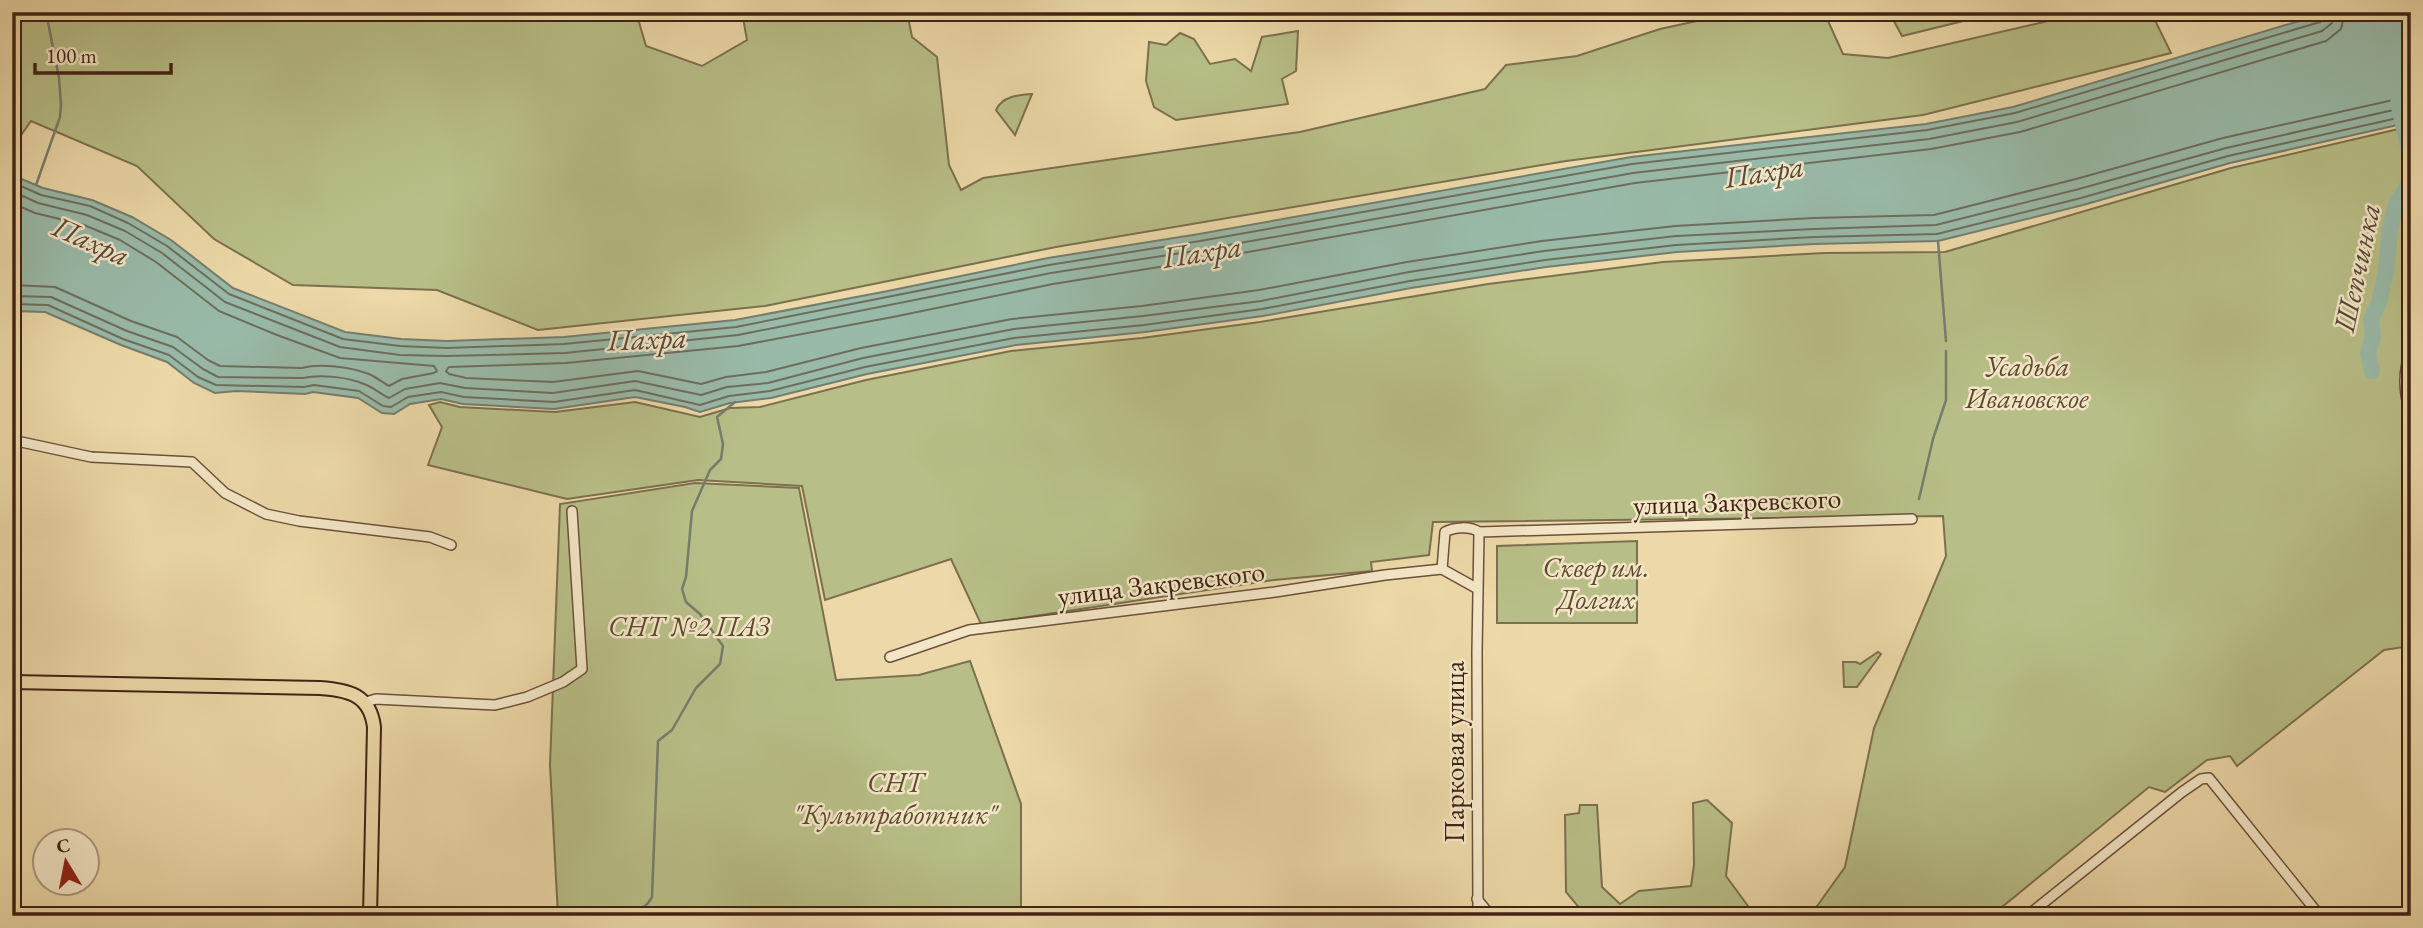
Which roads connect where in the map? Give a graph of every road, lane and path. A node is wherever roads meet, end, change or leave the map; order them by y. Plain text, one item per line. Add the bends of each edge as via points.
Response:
1 (2411, 350) edge
2 (2411, 413) edge
3 (12, 440) edge
4 (572, 511) dead end
5 (1912, 519) dead end
6 (1479, 533) junction
7 (451, 545) dead end
8 (1442, 569) junction
9 (1478, 589) junction
10 (890, 657) dead end
11 (12, 682) edge
12 (366, 702) junction
13 (1477, 899) junction
14 (370, 916) edge
15 (1478, 916) edge
16 (1490, 916) edge
17 (2027, 916) edge
18 (2320, 916) edge

1 - 2 street via 2405,376
3 - 7 street via 91,457 192,462 225,493 266,514 430,537
4 - 12 street via 582,669 564,682 495,705
5 - 6 street, улица Закревского
6 - 8 street via 1474,528 1445,531
6 - 9 street, Парковая улица
8 - 9 street
8 - 10 street, улица Закревского via 969,630
9 - 13 street, Парковая улица
11 - 12 main road via 320,688 349,692
12 - 14 main road via 374,727
13 - 15 street, Парковая улица
13 - 16 street
17 - 18 street via 2182,792 2209,778

